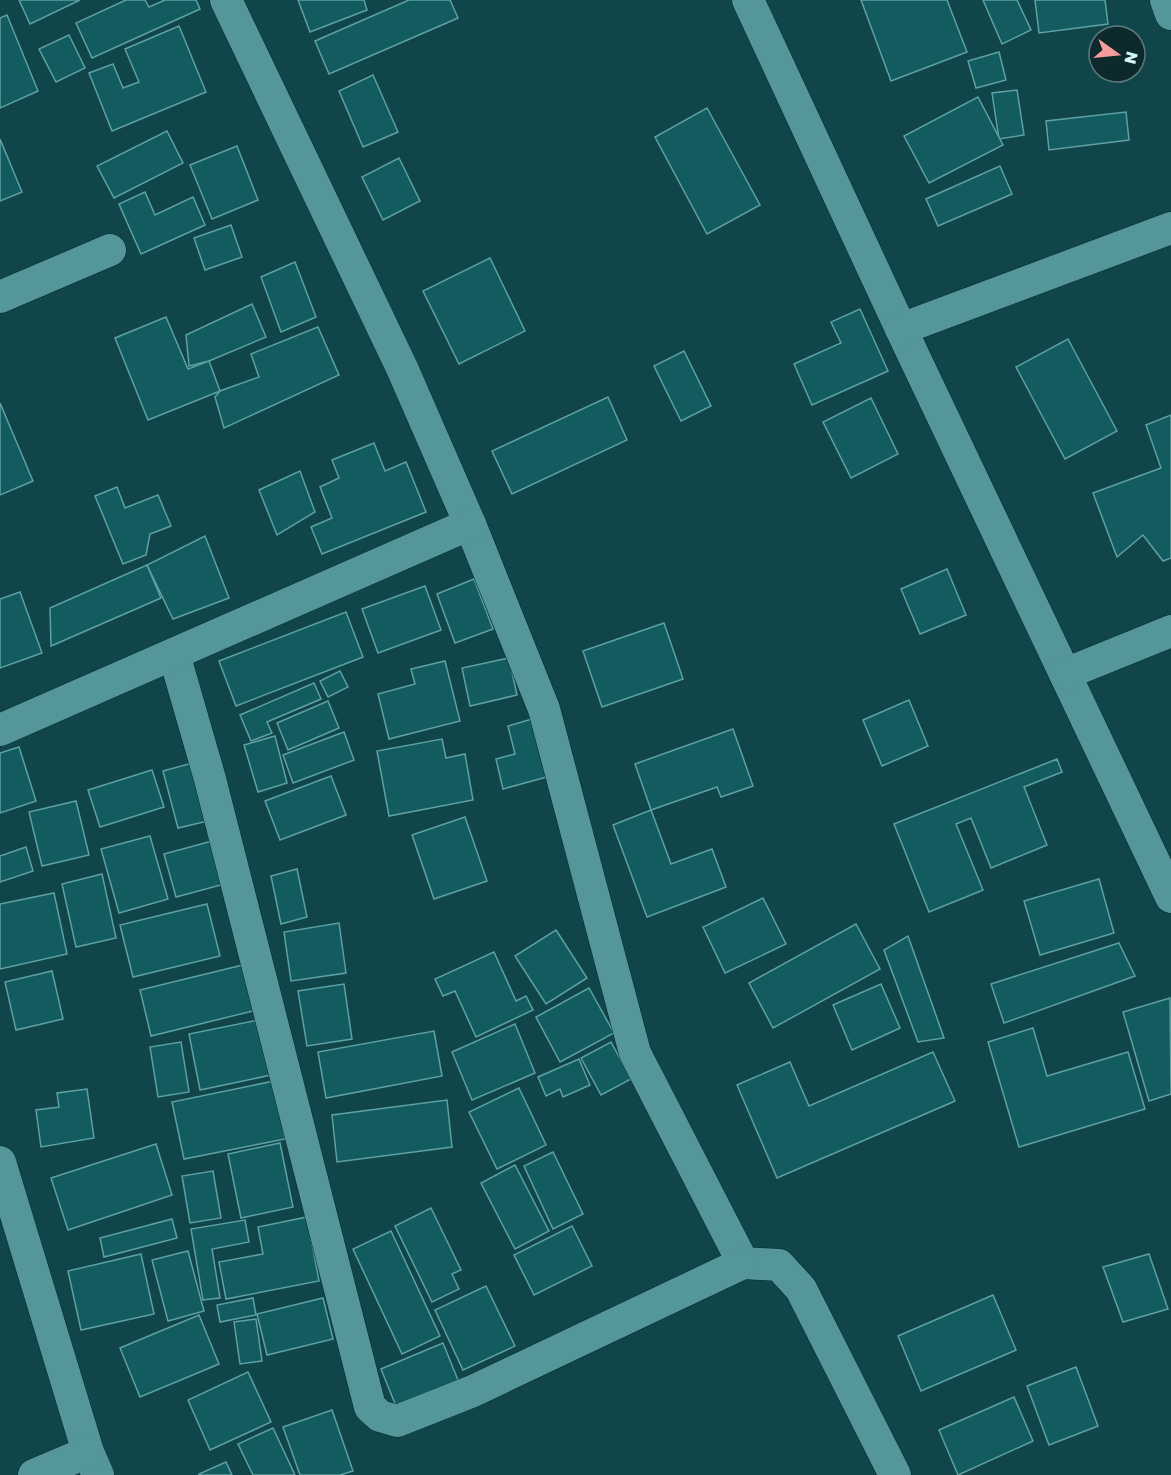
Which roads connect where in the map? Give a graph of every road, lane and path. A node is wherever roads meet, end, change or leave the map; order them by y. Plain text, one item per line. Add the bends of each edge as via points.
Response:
1 (226, 0) edge
2 (748, 0) edge
3 (1166, 0) edge
4 (1171, 14) edge
5 (1171, 228) edge
6 (110, 250) dead end
7 (0, 297) edge
8 (901, 329) junction
9 (470, 524) junction
10 (1171, 630) edge
11 (174, 654) junction
12 (1065, 674) junction
13 (0, 730) edge
14 (1171, 897) edge
15 (0, 1162) edge
16 (743, 1263) junction
17 (93, 1463) edge
18 (34, 1475) edge
19 (895, 1475) edge

1 - 9 street via 402,368
2 - 8 street
3 - 4 street
5 - 8 street
6 - 7 street
8 - 12 street
9 - 11 street
9 - 16 street via 544,709 634,1053
10 - 12 street
11 - 13 street
11 - 16 street via 210,779 370,1407 380,1416 397,1421 473,1391
12 - 14 street
15 - 17 street
16 - 19 street via 779,1265 801,1289
17 - 18 street

